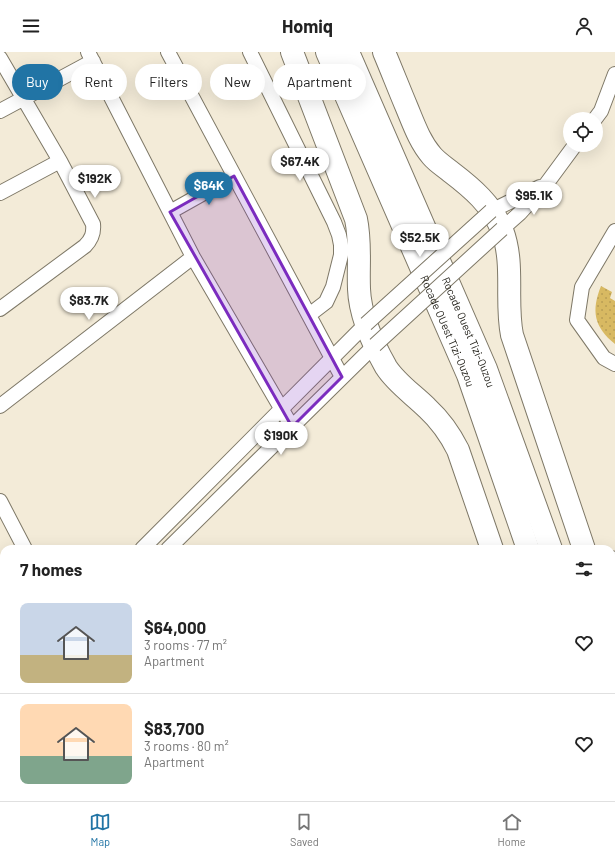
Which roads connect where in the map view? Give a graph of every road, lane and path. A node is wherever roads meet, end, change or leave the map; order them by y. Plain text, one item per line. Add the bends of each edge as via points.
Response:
1 (168, 52) edge
2 (250, 52) edge
3 (292, 52) edge
4 (327, 52) edge
5 (348, 52) edge
6 (384, 52) edge
7 (91, 56) edge
8 (0, 58) edge
9 (63, 74) edge
10 (615, 74) edge
11 (12, 78) edge
12 (20, 100) edge
13 (25, 100) edge
14 (0, 111) edge
15 (599, 112) edge
16 (571, 152) edge
17 (60, 161) junction
18 (234, 176) junction
19 (547, 183) junction
20 (0, 193) edge
21 (491, 211) junction
22 (170, 212) junction
23 (502, 230) junction
24 (615, 231) edge
25 (193, 257) junction
26 (0, 309) edge
27 (309, 315) junction
28 (366, 324) junction
29 (375, 345) junction
30 (332, 358) junction
31 (615, 364) edge
32 (342, 377) junction
33 (0, 406) edge
34 (281, 409) junction
35 (292, 427) junction
36 (0, 501) edge
37 (23, 545) edge
38 (146, 545) edge
39 (172, 545) edge
40 (491, 545) edge
41 (527, 545) edge
42 (550, 545) edge
43 (583, 545) edge

1 - 18 street
2 - 27 street via 339,235 341,255 332,293 323,305
3 - 28 highway via 356,219 359,291
4 - 41 highway, Rocade OUest Tizi-Ouzou via 468,375
5 - 42 highway, Rocade Ouest Tizi-Ouzou via 486,368
6 - 21 highway via 427,150 476,192
7 - 9 street
7 - 22 street
8 - 11 street
10 - 15 street
12 - 14 street
13 - 17 street
16 - 19 street
17 - 20 street
17 - 26 street via 93,224 92,236 85,246
18 - 22 street
18 - 27 street
19 - 21 street
19 - 23 street
21 - 23 highway
21 - 28 street, bridge
22 - 25 street
23 - 29 street, bridge
23 - 43 highway via 509,257 512,335
24 - 31 street via 582,287 578,320 604,358
25 - 33 street
25 - 34 street
27 - 30 street
28 - 29 highway
28 - 30 street
29 - 32 street
29 - 40 highway via 392,376 437,417 451,437 458,450
30 - 32 street
30 - 34 street
32 - 35 street
34 - 35 street
34 - 38 street
35 - 39 street
36 - 37 street

